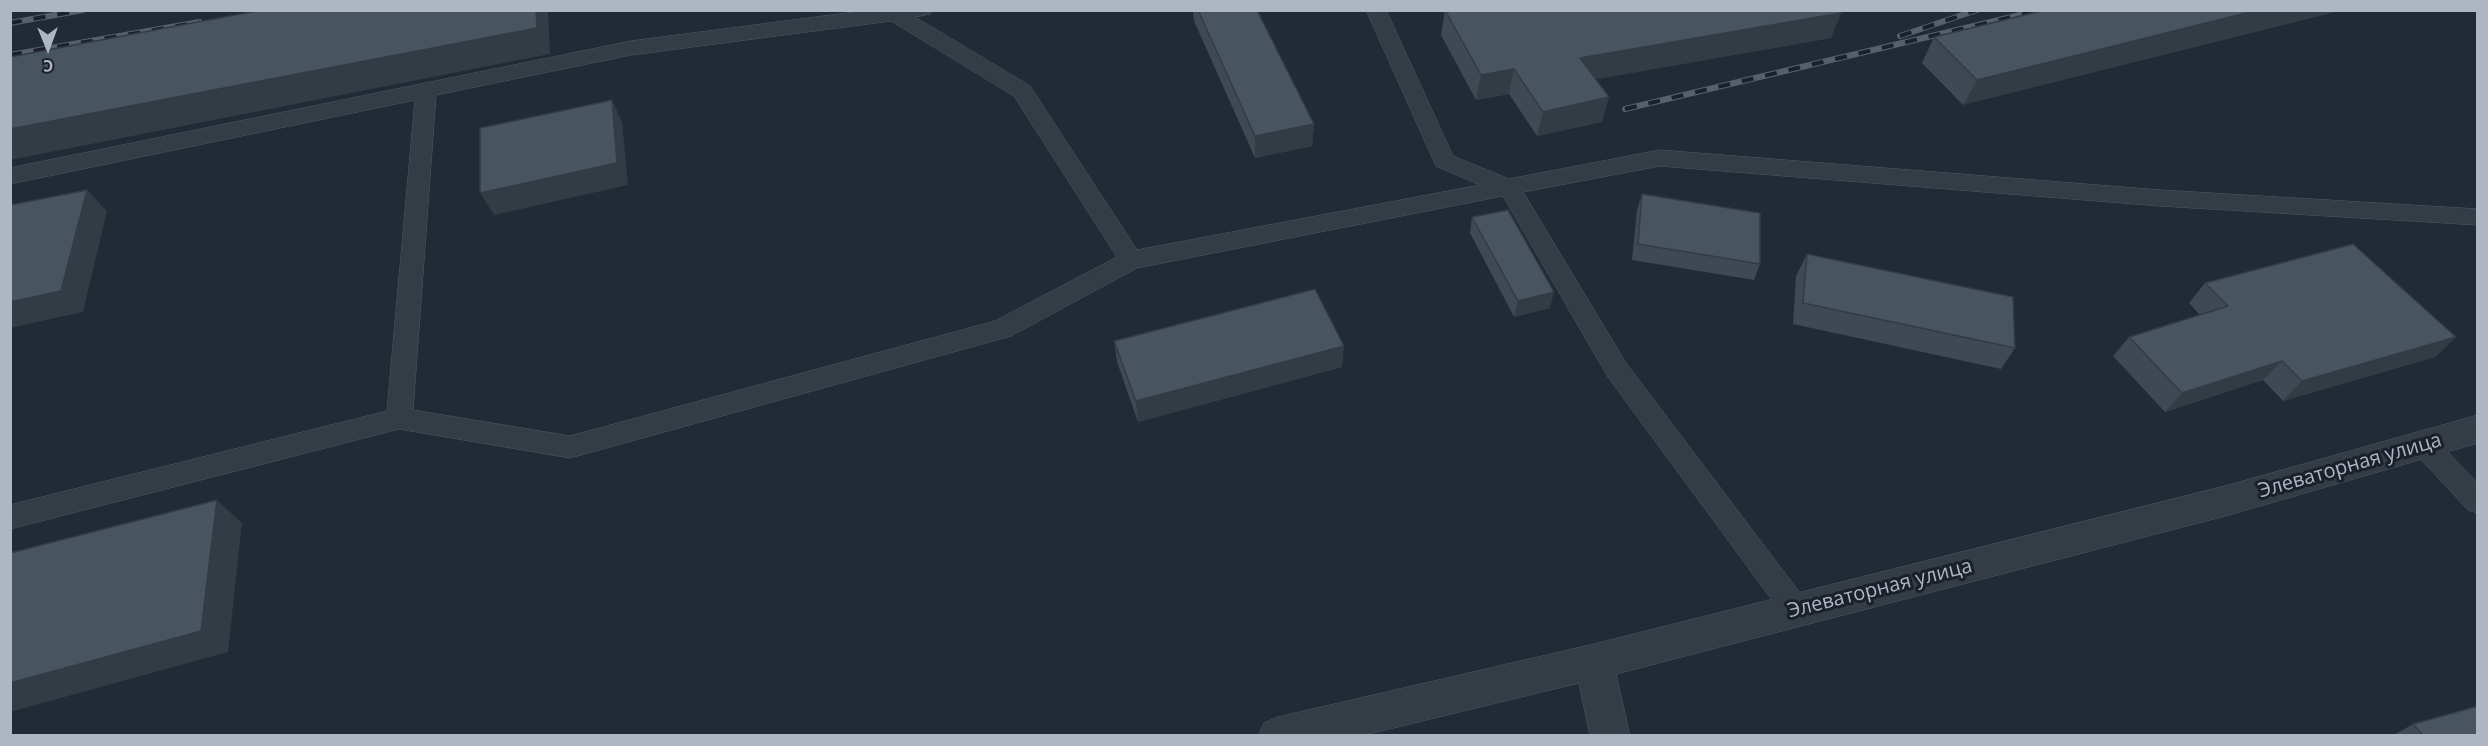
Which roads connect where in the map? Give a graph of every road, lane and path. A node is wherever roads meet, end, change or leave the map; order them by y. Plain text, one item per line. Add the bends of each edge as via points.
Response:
1 (922, 10) edge
2 (1376, 10) edge
3 (895, 14) junction
4 (426, 92) junction
5 (10, 176) edge
6 (1509, 188) junction
7 (2478, 217) edge
8 (1131, 260) junction
9 (399, 418) junction
10 (2478, 429) edge
11 (2425, 446) junction
12 (2478, 502) edge
13 (10, 517) edge
14 (1796, 610) junction
15 (1594, 662) junction
16 (1278, 735) edge
17 (1610, 735) edge

1 - 3 lane
2 - 6 lane via 1444,161
3 - 4 lane via 631,48
3 - 8 lane via 1022,91
4 - 5 lane
4 - 9 lane
6 - 7 lane via 1660,158 2160,198
6 - 8 lane
6 - 14 lane via 1617,370
8 - 9 lane via 1002,329 570,447
9 - 13 lane
10 - 11 street, Элеваторная улица
11 - 12 lane
11 - 14 street, Элеваторная улица
14 - 15 street, Элеваторная улица
15 - 16 street, Элеваторная улица
15 - 17 street

